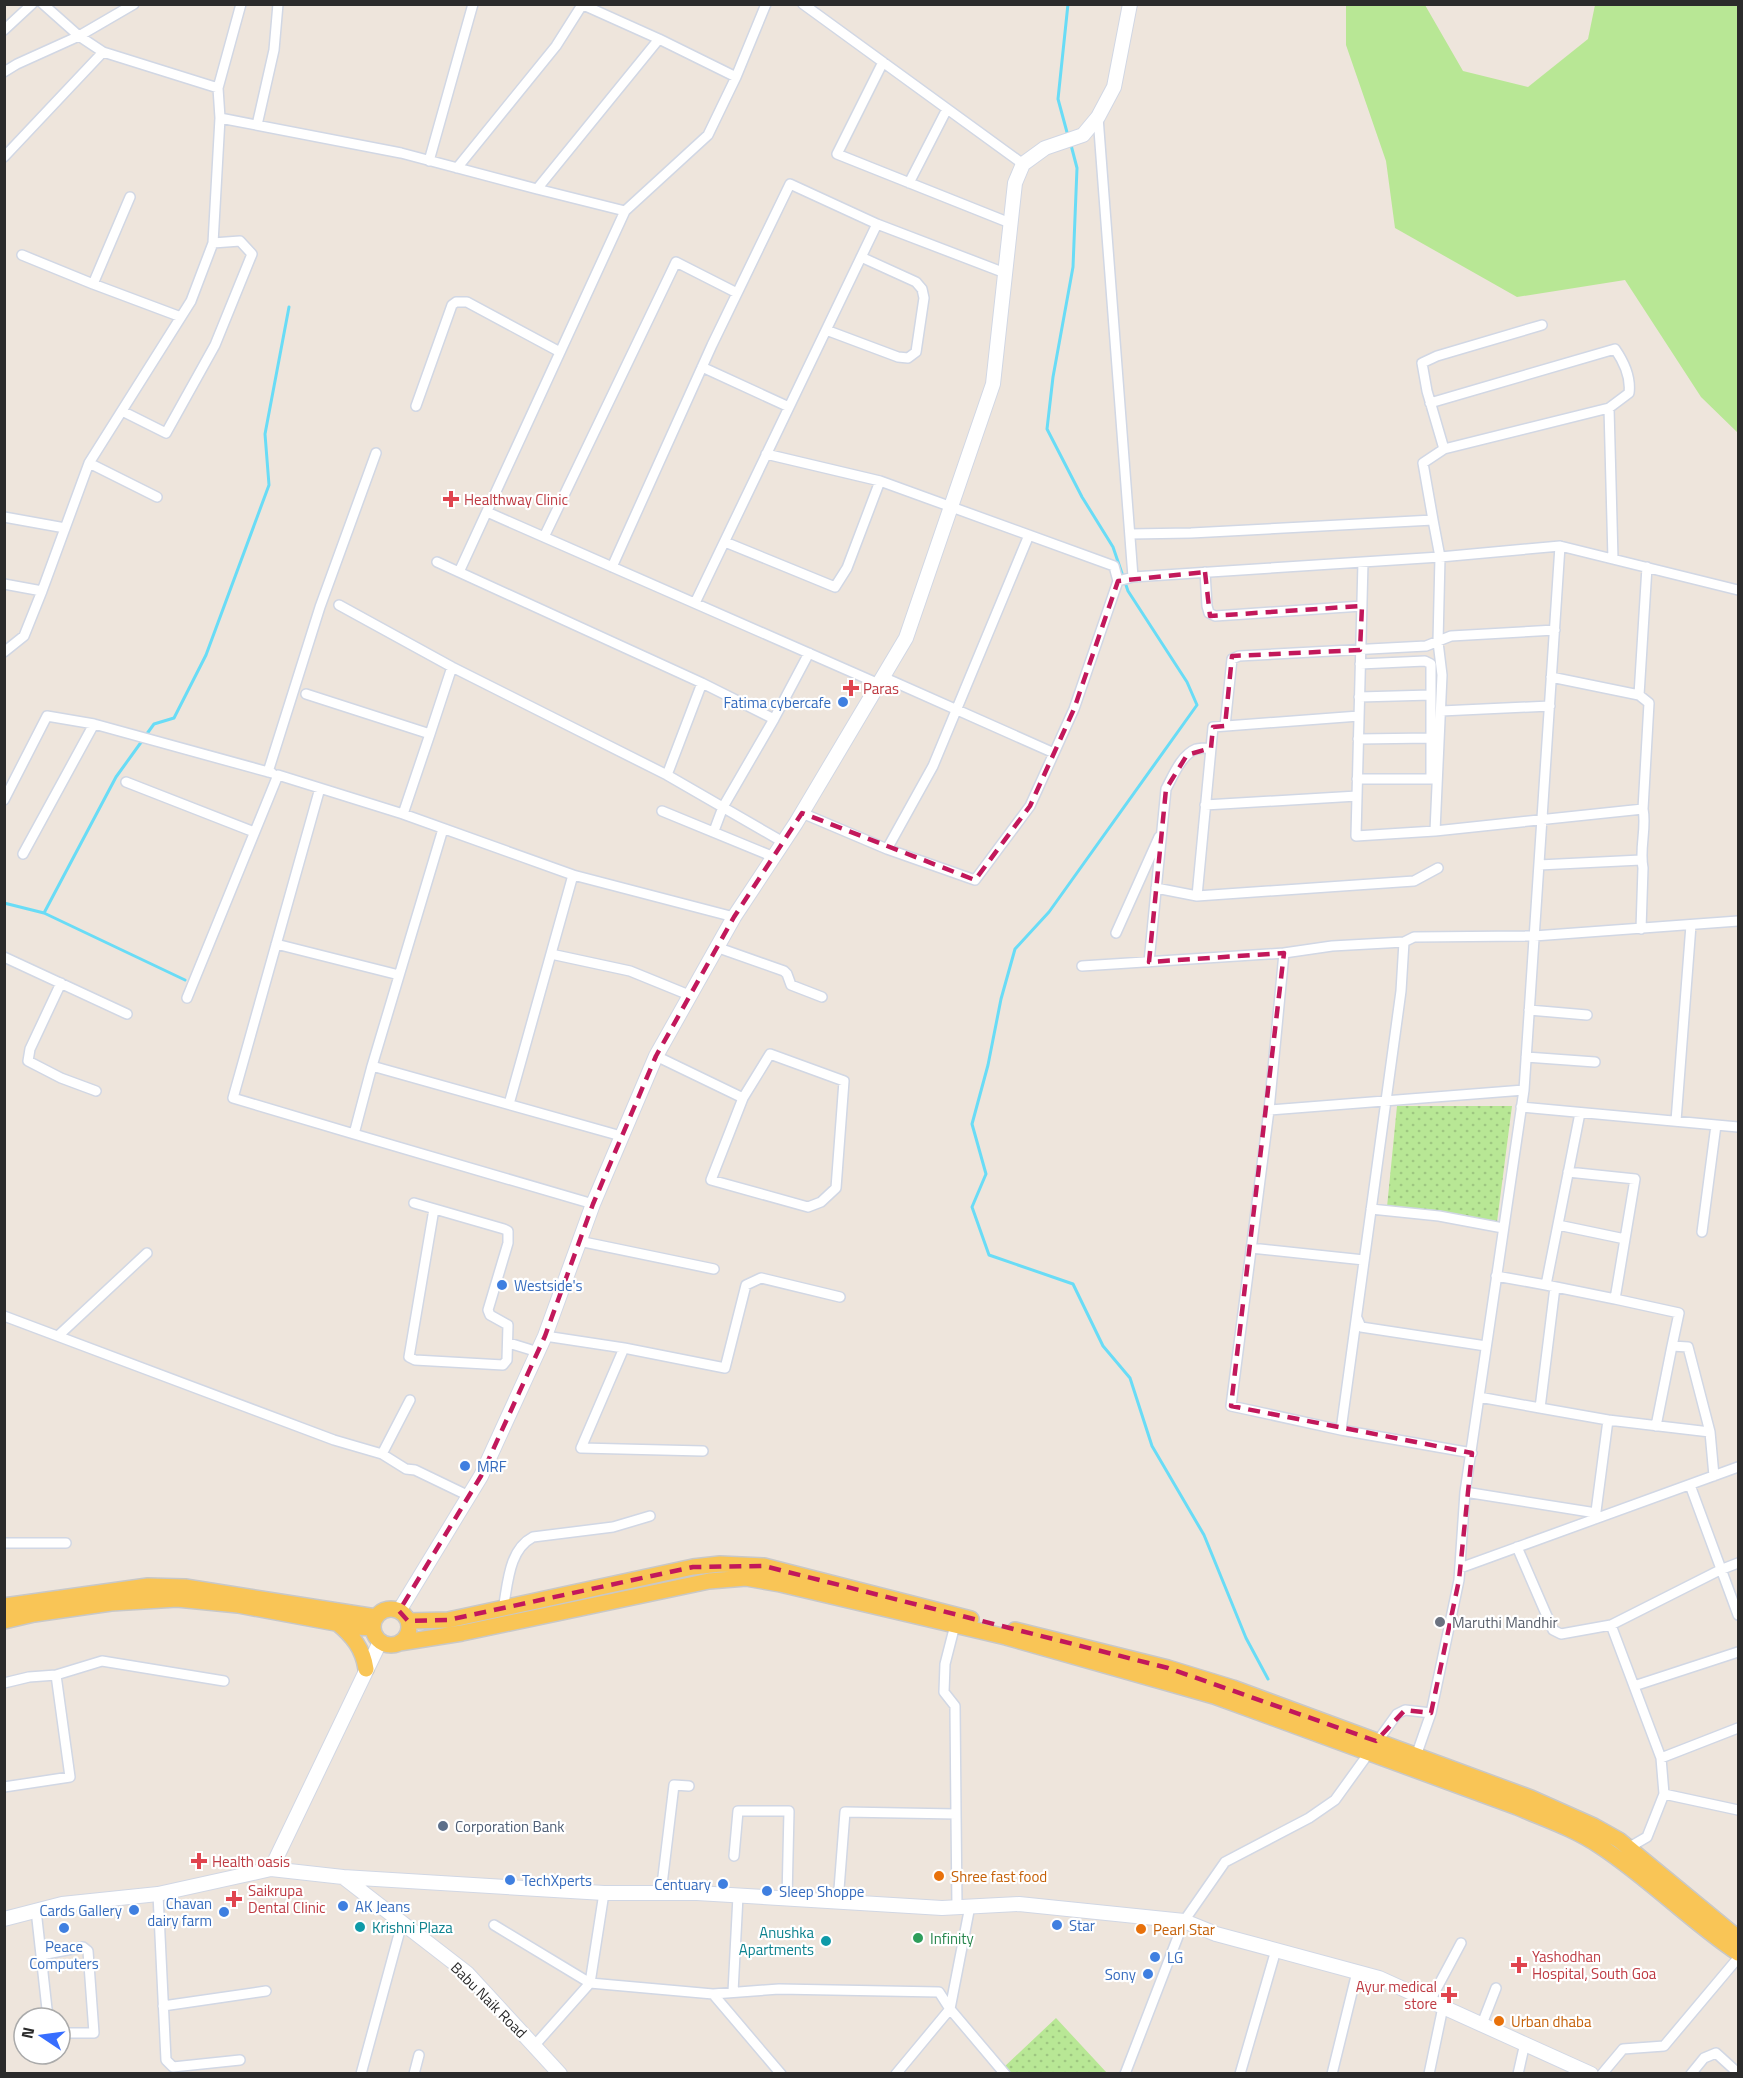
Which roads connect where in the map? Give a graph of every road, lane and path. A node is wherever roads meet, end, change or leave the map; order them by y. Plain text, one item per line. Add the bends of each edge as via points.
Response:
1 (32, 4) edge
2 (43, 4) edge
3 (134, 4) edge
4 (241, 4) edge
5 (278, 4) edge
6 (473, 4) edge
7 (766, 4) edge
8 (804, 4) edge
9 (1130, 4) edge
10 (581, 5) edge
11 (4, 30) edge
12 (79, 36) junction
13 (659, 39) junction
14 (103, 52) junction
15 (882, 62) junction
16 (4, 72) edge
17 (736, 77) junction
18 (219, 88) junction
19 (947, 109) junction
20 (1098, 117) junction
21 (220, 118) junction
22 (257, 125) junction
23 (4, 157) edge
24 (429, 161) junction
25 (1023, 164) junction
26 (457, 168) junction
27 (909, 183) junction
28 (537, 189) junction
29 (130, 197) dead end
30 (625, 211) junction
31 (1010, 224) junction
32 (877, 225) junction
33 (213, 243) junction
34 (22, 255) dead end
35 (861, 257) junction
36 (1005, 273) junction
37 (93, 285) junction
38 (737, 293) junction
39 (181, 317) junction
40 (1542, 325) dead end
41 (826, 330) junction
42 (560, 352) junction
43 (702, 367) junction
44 (1430, 403) junction
45 (416, 406) dead end
46 (789, 407) junction
47 (1609, 408) junction
48 (122, 411) junction
49 (1444, 448) junction
50 (376, 453) dead end
51 (766, 454) junction
52 (89, 463) junction
53 (880, 481) junction
54 (157, 497) dead end
55 (951, 506) junction
56 (487, 512) junction
57 (4, 517) edge
58 (1433, 520) junction
59 (65, 528) junction
60 (1130, 534) junction
61 (1029, 535) junction
62 (544, 537) junction
63 (724, 542) junction
64 (1560, 546) junction
65 (1440, 557) junction
66 (1613, 559) junction
67 (437, 562) dead end
68 (1363, 562) junction
69 (612, 567) junction
70 (1647, 567) junction
71 (459, 572) junction
72 (1205, 572) junction
73 (1133, 577) junction
74 (1118, 581) junction
75 (4, 584) edge
76 (1738, 590) edge
77 (42, 591) junction
78 (695, 603) junction
79 (339, 605) dead end
80 (1362, 606) junction
81 (1555, 630) junction
82 (1438, 642) junction
83 (1360, 650) junction
84 (4, 652) edge
85 (809, 653) junction
86 (1360, 664) junction
87 (452, 667) junction
88 (1551, 677) junction
89 (881, 681) junction
90 (702, 684) junction
91 (306, 694) dead end
92 (1431, 695) junction
93 (1639, 695) junction
94 (1359, 697) junction
95 (1550, 706) junction
96 (957, 709) junction
97 (1441, 711) junction
98 (1359, 716) junction
99 (774, 719) junction
100 (94, 724) junction
101 (1225, 726) junction
102 (430, 734) junction
103 (1431, 738) junction
104 (1358, 739) junction
105 (1211, 748) junction
106 (1054, 753) junction
107 (267, 772) junction
108 (278, 775) junction
109 (667, 775) junction
110 (1357, 779) junction
111 (126, 782) dead end
112 (320, 788) junction
113 (1357, 796) junction
114 (4, 800) edge
115 (1205, 805) junction
116 (723, 807) junction
117 (1643, 809) junction
118 (662, 811) dead end
119 (802, 813) junction
120 (403, 814) junction
121 (1542, 819) junction
122 (443, 829) junction
123 (1162, 830) junction
124 (714, 831) junction
125 (1435, 831) junction
126 (254, 832) junction
127 (783, 842) junction
128 (887, 849) junction
129 (22, 854) dead end
130 (774, 857) junction
131 (1641, 860) junction
132 (1539, 865) junction
133 (1438, 868) dead end
134 (573, 875) junction
135 (1156, 888) junction
136 (1197, 897) junction
137 (734, 917) junction
138 (1738, 921) edge
139 (1691, 925) junction
140 (1641, 928) junction
141 (1116, 933) dead end
142 (1534, 936) junction
143 (1404, 942) junction
144 (276, 944) junction
145 (716, 947) junction
146 (1284, 953) junction
147 (551, 954) junction
148 (4, 957) edge
149 (1149, 962) junction
150 (1082, 966) dead end
151 (399, 975) junction
152 (61, 983) junction
153 (689, 995) junction
154 (822, 997) dead end
155 (187, 998) dead end
156 (1529, 1010) junction
157 (127, 1014) dead end
158 (1587, 1015) dead end
159 (656, 1056) junction
160 (1526, 1057) junction
161 (1595, 1062) dead end
162 (372, 1066) junction
163 (1524, 1090) junction
164 (96, 1091) dead end
165 (743, 1098) junction
166 (1385, 1101) junction
167 (509, 1104) junction
168 (1521, 1107) junction
169 (1269, 1110) junction
170 (1580, 1113) junction
171 (1676, 1121) junction
172 (1716, 1125) junction
173 (1738, 1127) edge
174 (354, 1134) junction
175 (621, 1136) junction
176 (1568, 1172) junction
177 (414, 1203) dead end
178 (593, 1204) junction
179 (434, 1209) junction
180 (1371, 1209) junction
181 (1558, 1225) junction
182 (1503, 1228) junction
183 (1702, 1232) dead end
184 (1625, 1239) junction
185 (579, 1241) junction
186 (1251, 1248) junction
187 (147, 1253) dead end
188 (1364, 1260) junction
189 (714, 1269) dead end
190 (1496, 1276) junction
191 (1550, 1286) junction
192 (840, 1297) dead end
193 (1615, 1299) junction
194 (4, 1316) edge
195 (1356, 1317) junction
196 (60, 1335) junction
197 (545, 1336) junction
198 (509, 1343) junction
199 (1486, 1346) junction
200 (1672, 1346) junction
201 (624, 1348) junction
202 (538, 1352) junction
203 (1479, 1398) junction
204 (410, 1400) dead end
205 (1540, 1408) junction
206 (1608, 1420) junction
207 (1656, 1426) junction
208 (1341, 1430) junction
209 (1710, 1432) junction
210 (703, 1450) dead end
211 (1472, 1453) junction
212 (382, 1454) junction
213 (1738, 1467) edge
214 (1714, 1476) junction
215 (1690, 1485) junction
216 (1465, 1492) junction
217 (469, 1496) junction
218 (650, 1516) dead end
219 (1596, 1516) junction
220 (66, 1542) dead end
221 (4, 1544) edge
222 (1517, 1547) junction
223 (1738, 1563) edge
224 (1460, 1568) junction
225 (1722, 1570) junction
226 (4, 1606) edge
227 (503, 1610) junction
228 (1738, 1615) edge
229 (404, 1616) junction
230 (4, 1621) edge
231 (337, 1623) junction
232 (955, 1625) junction
233 (1611, 1625) junction
234 (376, 1629) junction
235 (399, 1643) junction
236 (1738, 1652) edge
237 (366, 1669) junction
238 (56, 1675) junction
239 (224, 1681) dead end
240 (4, 1683) edge
241 (1634, 1686) junction
242 (1431, 1713) junction
243 (1738, 1728) edge
244 (1372, 1747) junction
245 (1416, 1756) junction
246 (1661, 1758) junction
247 (689, 1786) dead end
248 (4, 1787) edge
249 (1664, 1794) junction
250 (1738, 1810) edge
251 (956, 1814) junction
252 (1628, 1848) junction
253 (734, 1856) dead end
254 (272, 1869) junction
255 (343, 1877) junction
256 (604, 1893) junction
257 (661, 1893) junction
258 (158, 1894) junction
259 (738, 1896) junction
260 (787, 1899) junction
261 (838, 1902) junction
262 (964, 1907) junction
263 (36, 1910) junction
264 (4, 1918) edge
265 (1184, 1921) junction
266 (402, 1923) junction
267 (494, 1925) dead end
268 (1738, 1938) edge
269 (1461, 1943) dead end
270 (1276, 1950) junction
271 (41, 1955) junction
272 (1738, 1955) edge
273 (1357, 1972) junction
274 (590, 1983) junction
275 (1496, 1988) dead end
276 (266, 1991) dead end
277 (733, 1992) junction
278 (713, 1994) junction
279 (1430, 2001) junction
280 (47, 2006) edge
281 (163, 2006) junction
282 (1443, 2007) junction
283 (950, 2009) junction
284 (1482, 2024) junction
285 (72, 2033) edge
286 (1525, 2043) junction
287 (534, 2046) junction
288 (419, 2055) dead end
289 (240, 2060) dead end
290 (361, 2073) edge
291 (414, 2073) edge
292 (560, 2073) edge
293 (781, 2073) edge
294 (896, 2073) edge
295 (1005, 2073) edge
296 (1125, 2073) edge
297 (1240, 2073) edge
298 (1332, 2073) edge
299 (1429, 2073) edge
300 (1518, 2073) edge
301 (1592, 2073) edge
302 (1602, 2073) edge
303 (1691, 2073) edge
304 (1738, 2073) edge

1 - 11 street
2 - 12 street
3 - 12 street
4 - 18 street
5 - 22 street via 274,50
6 - 24 street
7 - 17 street
8 - 15 street
9 - 20 main road via 1114,87
10 - 13 street
10 - 26 street via 556,46
12 - 14 street
12 - 16 street
13 - 17 street
13 - 28 street
14 - 18 street
14 - 23 street
15 - 19 street
15 - 27 street via 837,154
17 - 30 street via 708,135
18 - 21 street
19 - 25 street
19 - 27 street
20 - 25 main road via 1083,135 1045,148
20 - 60 street
21 - 22 street
21 - 33 street
22 - 24 street
24 - 26 street
25 - 31 main road via 1015,183
26 - 28 street
27 - 31 street
28 - 30 street
29 - 37 street
30 - 42 street
31 - 36 main road
32 - 35 street
32 - 36 street
32 - 38 street via 790,183
33 - 39 street
33 - 48 street via 240,241 252,254 215,345 166,433
34 - 37 street
35 - 41 street
35 - 41 street via 916,282 922,289 916,352 908,358 898,357
36 - 55 main road via 993,384
37 - 39 street
38 - 43 street
38 - 62 street via 676,262
39 - 48 street
40 - 44 street via 1422,363
41 - 46 street
42 - 45 street via 467,302 456,302
42 - 56 street
43 - 46 street
43 - 69 street
44 - 47 street via 1615,350 1623,360 1630,385 1629,393
44 - 49 street
46 - 51 street
47 - 49 street
47 - 66 street
48 - 52 street
49 - 58 street via 1423,463
50 - 107 street via 320,607
51 - 53 street
51 - 63 street
52 - 54 street
52 - 59 street
53 - 55 street
53 - 63 street via 847,568 835,587
55 - 61 street
55 - 89 main road via 906,638
56 - 62 street
56 - 71 street
57 - 59 street
58 - 60 street
58 - 65 street
59 - 77 street
60 - 73 street
61 - 74 street via 1114,566
61 - 96 street
62 - 69 street
63 - 78 street
64 - 65 street
64 - 66 street
64 - 81 street
65 - 68 street
65 - 82 street
66 - 70 street
67 - 71 street
68 - 72 street
68 - 80 street
69 - 78 street
70 - 76 street
70 - 93 street
71 - 90 street
72 - 73 street
72 - 80 street via 1207,606 1215,616
73 - 74 street
74 - 106 street via 1074,709
75 - 77 street
77 - 84 street via 24,636
78 - 85 street
79 - 87 street
80 - 83 street
81 - 82 street via 1451,636
81 - 88 street
82 - 83 street
82 - 97 street
83 - 86 street
83 - 101 street via 1232,659
85 - 89 street
85 - 99 street
86 - 92 street via 1425,661 1431,664
86 - 94 street
87 - 102 street
87 - 109 street
88 - 93 street
88 - 95 street
89 - 96 street
89 - 119 main road
90 - 99 street
90 - 109 street
91 - 102 street
92 - 94 street
92 - 103 street
93 - 117 street via 1649,703
94 - 98 street
95 - 97 street
95 - 121 street
96 - 106 street
96 - 128 street via 933,766
97 - 125 street
98 - 101 street
98 - 104 street
99 - 116 street
100 - 107 street
100 - 114 street via 47,716
100 - 129 street
101 - 105 street via 1213,727
102 - 120 street
103 - 104 street
103 - 110 street via 1431,779
104 - 110 street
105 - 115 street
105 - 123 street via 1196,749 1177,768 1166,789
106 - 128 street via 1030,806 975,880
107 - 108 street
108 - 112 street
108 - 126 street
109 - 116 street
110 - 113 street
111 - 126 street
112 - 120 street
112 - 144 street
113 - 115 street
113 - 125 street via 1356,836
115 - 136 street
116 - 124 street
116 - 127 street
117 - 121 street
117 - 131 street
118 - 124 street
119 - 127 main road
119 - 128 street
120 - 122 street
121 - 125 street
121 - 132 street
122 - 134 street
122 - 151 street
123 - 135 street
123 - 141 street
124 - 130 street
126 - 155 street
127 - 130 main road
130 - 137 main road
131 - 132 street
131 - 140 street
132 - 142 street
133 - 136 street via 1414,881
134 - 137 street
134 - 147 street
135 - 136 street
135 - 149 street
137 - 145 main road
138 - 139 street
139 - 140 street
139 - 171 street
140 - 142 street
142 - 143 street via 1414,937
142 - 156 street
143 - 146 street
143 - 166 street
144 - 151 street
144 - 174 street via 233,1098
145 - 153 main road
145 - 154 street via 784,971 791,985
146 - 149 street
146 - 169 street
147 - 153 street via 630,971
147 - 167 street
148 - 152 street
149 - 150 street
151 - 162 street
152 - 157 street
152 - 164 street via 28,1061
153 - 159 main road
156 - 158 street
156 - 160 street
159 - 165 street
159 - 175 main road
160 - 161 street
160 - 163 street
162 - 167 street
162 - 174 street
163 - 166 street
163 - 168 street
165 - 165 street via 711,1180 808,1207 821,1202 836,1188 844,1081 770,1054
166 - 169 street
166 - 180 street
167 - 175 street
168 - 170 street
168 - 182 street
169 - 186 street
170 - 171 street
170 - 176 street
171 - 172 street
172 - 173 street
172 - 183 street
174 - 178 street
175 - 178 main road
176 - 181 street
176 - 184 street via 1635,1179
177 - 179 street
178 - 185 main road
179 - 198 street via 508,1231 488,1310 508,1325
179 - 198 street via 409,1357 500,1366 507,1360
180 - 182 street
180 - 188 street
181 - 184 street
181 - 191 street
182 - 190 street
184 - 193 street
185 - 189 street
185 - 197 main road
186 - 188 street
186 - 208 street via 1231,1406
187 - 196 street
188 - 195 street
190 - 191 street
190 - 199 street
191 - 193 street
191 - 205 street
192 - 201 street via 761,1278 747,1285 725,1368
193 - 200 street via 1679,1313
194 - 196 street
195 - 199 street via 1361,1327
195 - 208 street
196 - 212 street via 334,1440
197 - 201 street
197 - 202 main road
198 - 202 street
199 - 203 street
200 - 207 street
200 - 209 street via 1688,1347
201 - 210 street via 581,1448
202 - 217 main road
203 - 205 street
203 - 211 street
204 - 212 street
205 - 206 street
206 - 207 street
206 - 219 street
207 - 209 street
208 - 211 street
209 - 214 street
211 - 216 street
212 - 217 street via 406,1469
213 - 214 street
214 - 215 street
215 - 219 street
215 - 225 street
216 - 219 street
216 - 224 street
217 - 229 main road
218 - 227 street via 613,1527 525,1541 512,1561
219 - 222 street
220 - 221 street
222 - 224 street
222 - 233 street via 1553,1630 1562,1634
223 - 225 street
224 - 242 street
225 - 228 street
225 - 233 street
226 - 234 main road via 148,1586 185,1587
227 - 229 main road via 448,1620
227 - 244 main road via 693,1567 764,1566 1168,1668 1233,1688
229 - 234 main road via 384,1610
229 - 235 main road via 408,1632
230 - 231 main road via 111,1603 177,1599 238,1605
231 - 234 main road
231 - 237 main road via 361,1650
232 - 235 main road via 780,1584 729,1578
232 - 244 main road via 1214,1696
232 - 251 street via 945,1664 944,1692 955,1706
233 - 241 street
234 - 235 main road via 390,1645
234 - 237 main road
236 - 241 street
237 - 254 main road
238 - 239 street via 102,1661
238 - 240 street
238 - 248 street via 70,1777
241 - 246 street
242 - 244 street via 1406,1710 1397,1714
242 - 245 street
243 - 246 street
244 - 245 main road
244 - 265 street via 1335,1800 1310,1818 1225,1862
244 - 272 main road via 1598,1844
245 - 252 main road via 1531,1798 1594,1826
246 - 249 street
247 - 257 street via 674,1785
249 - 250 street
249 - 252 street via 1647,1836
251 - 261 street via 845,1812
251 - 262 street
252 - 268 main road
253 - 260 street via 738,1811 789,1811
254 - 255 main road
254 - 258 main road
255 - 256 main road
255 - 266 main road, Babu Naik Road
256 - 257 main road
256 - 274 street
257 - 259 main road
258 - 263 main road
258 - 281 street
259 - 260 main road
259 - 277 street
260 - 261 main road
261 - 262 main road
262 - 265 main road via 1019,1904
262 - 283 street
263 - 264 main road
263 - 271 street
265 - 270 main road
265 - 296 street
266 - 287 main road, Babu Naik Road via 467,1973
266 - 290 street
267 - 274 street
269 - 279 street
270 - 273 main road
270 - 297 street
271 - 280 street
271 - 285 street via 83,1947 88,1951 94,2033
272 - 302 street via 1664,2046 1623,2049
273 - 279 main road
273 - 298 street
274 - 278 street
274 - 287 street
275 - 284 street
276 - 281 street
277 - 278 street
277 - 283 street via 939,1992
278 - 293 street
279 - 282 main road
281 - 289 street via 166,2060 173,2067
282 - 284 main road
282 - 299 street
283 - 294 street
283 - 295 street
284 - 286 main road
286 - 300 street
286 - 301 main road
287 - 292 main road, Babu Naik Road
288 - 291 street
303 - 304 street via 1704,2058 1716,2054

